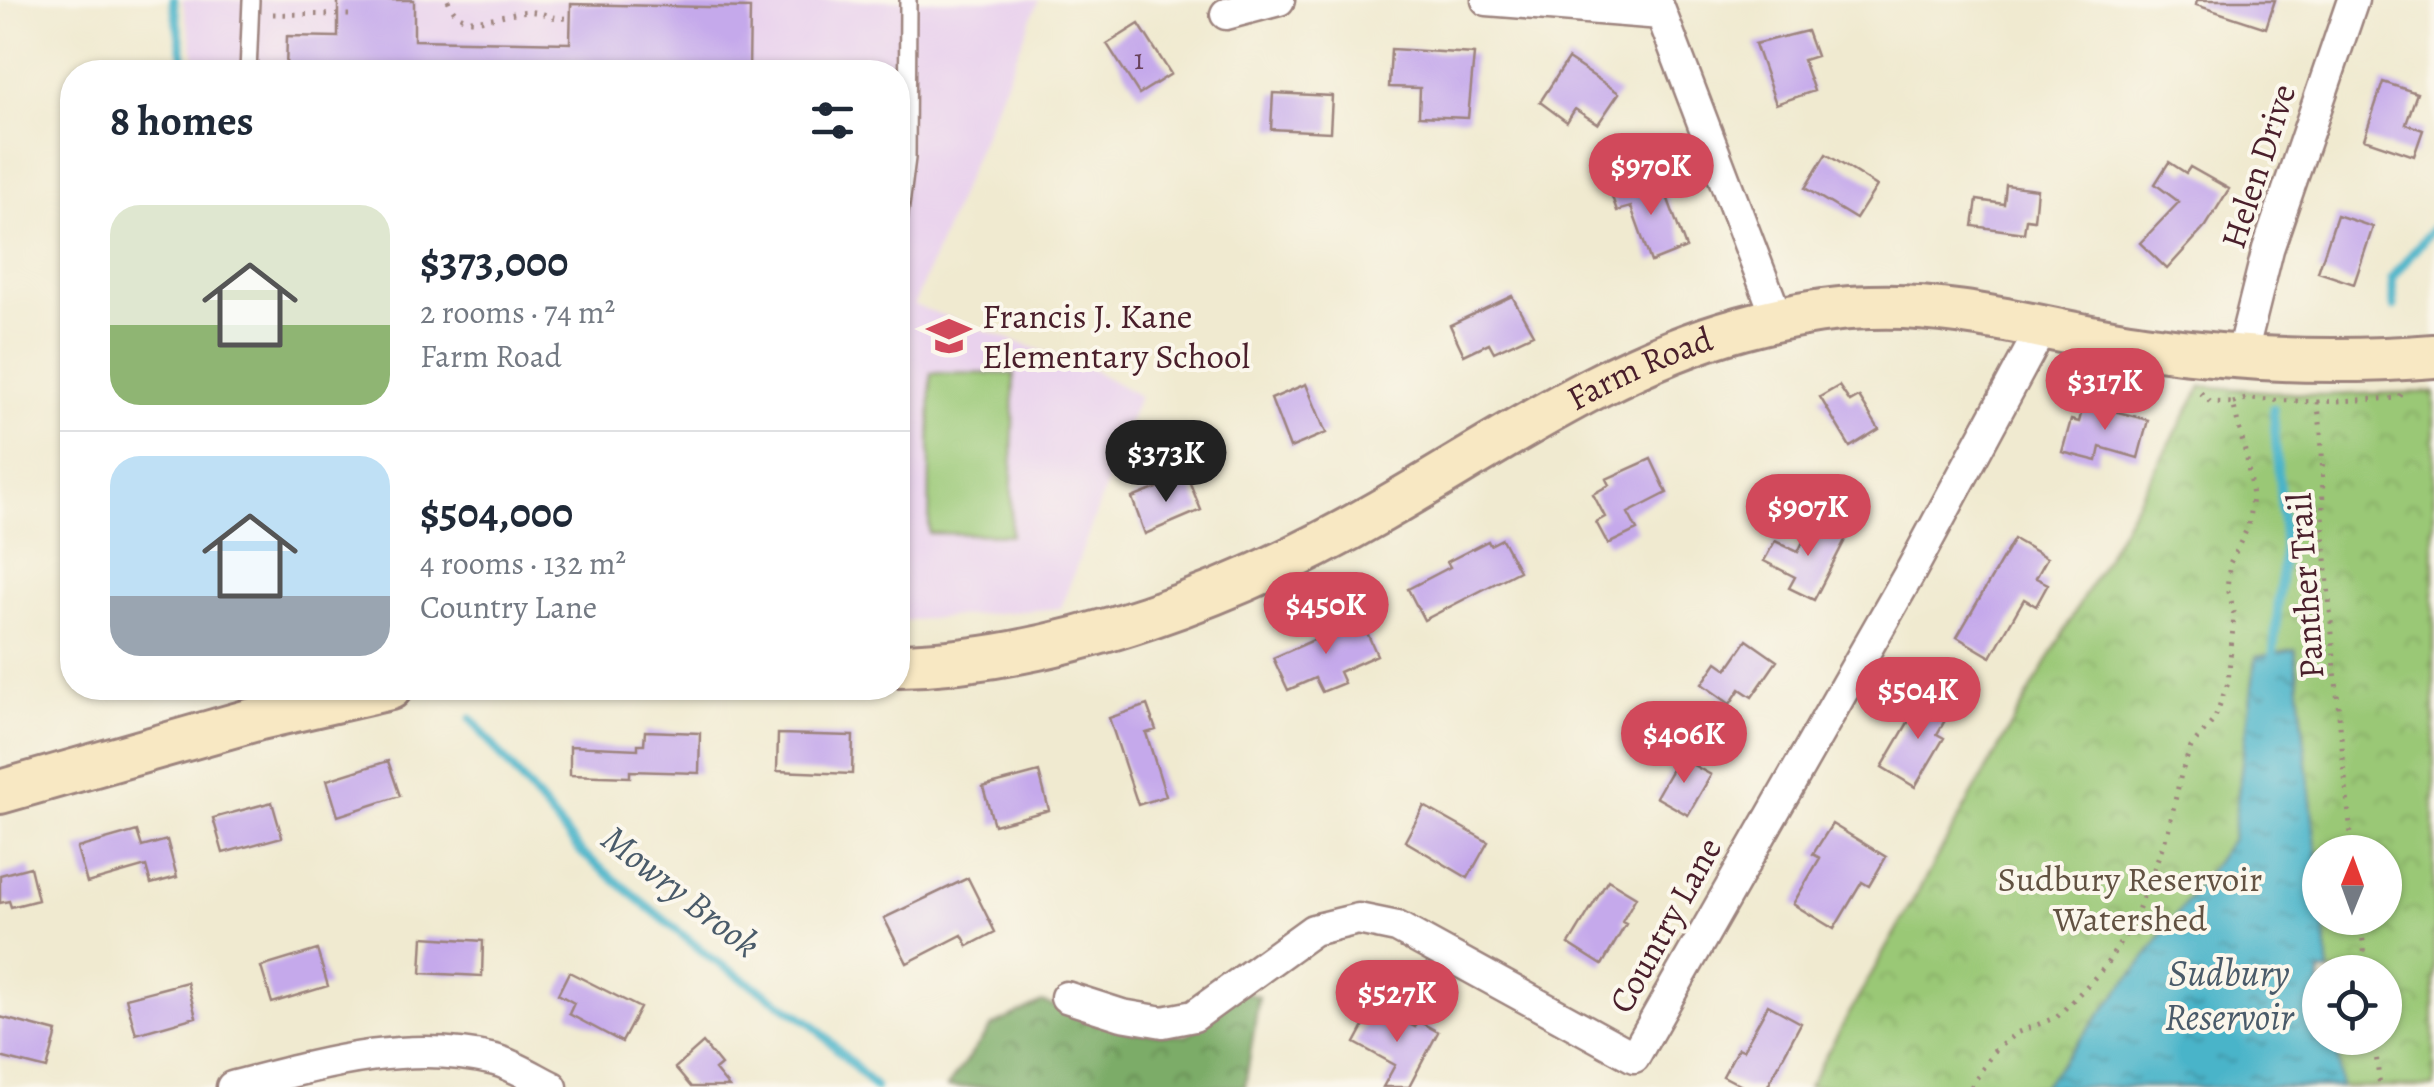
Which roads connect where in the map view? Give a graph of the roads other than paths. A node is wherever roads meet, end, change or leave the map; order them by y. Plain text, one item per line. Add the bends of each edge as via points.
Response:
1 (908, 0) edge
2 (1278, 0) edge
3 (1487, 0) edge
4 (2353, 0) edge
5 (250, 7) edge
6 (1659, 7) edge
7 (1226, 14) dead end
8 (248, 60) edge
9 (907, 60) edge
10 (1778, 320) junction
11 (2042, 328) junction
12 (2434, 356) edge
13 (2241, 357) junction
14 (910, 663) edge
15 (338, 700) edge
16 (0, 792) edge
17 (1066, 997) dead end
18 (232, 1087) edge
19 (552, 1087) edge

1 - 9 lane
2 - 7 street
3 - 6 street
4 - 13 street, Helen Drive via 2268,249
5 - 8 lane
6 - 10 street
10 - 11 street, Farm Road via 1871,306
10 - 14 street, Farm Road via 1674,352 1613,380 1317,545 1193,599 998,656
11 - 13 street, Farm Road
11 - 17 street, Country Lane via 1634,1058 1397,928 1358,919 1313,930 1194,1016 1163,1022
12 - 13 street, Farm Road
15 - 16 street
18 - 19 street via 335,1061 421,1051 497,1060

